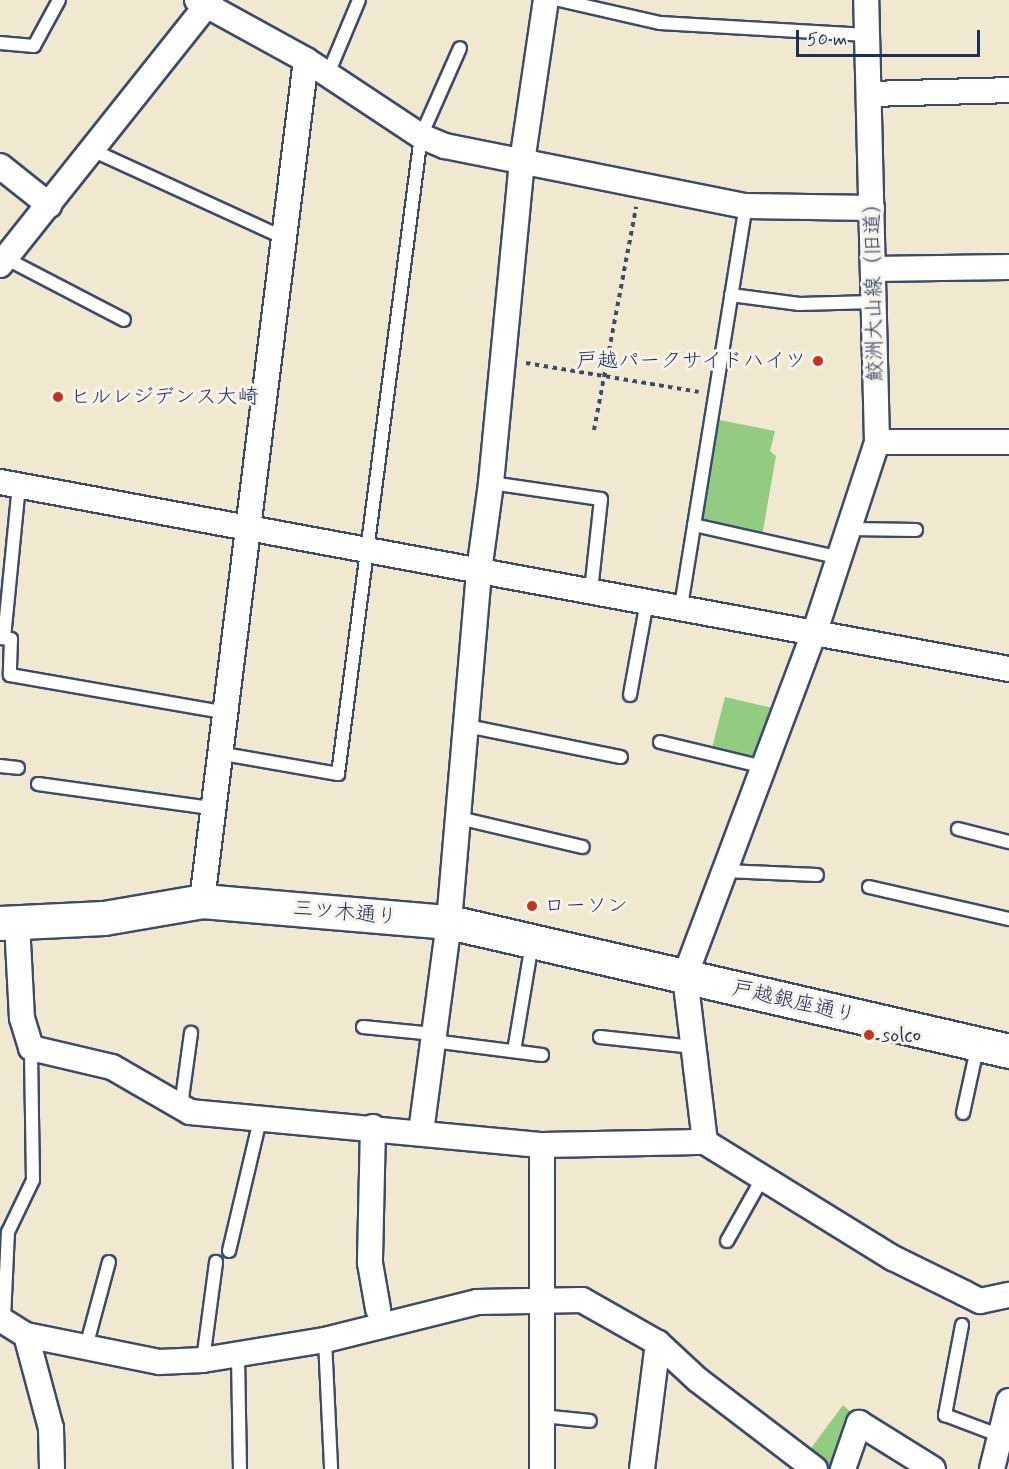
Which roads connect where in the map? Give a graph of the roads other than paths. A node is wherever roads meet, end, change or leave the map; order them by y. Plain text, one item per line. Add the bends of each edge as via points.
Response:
1 (59, 0) edge
2 (359, 0) edge
3 (546, 0) edge
4 (559, 0) edge
5 (866, 0) edge
6 (205, 2) edge
7 (867, 35) junction
8 (0, 43) edge
9 (460, 48) dead end
10 (306, 60) junction
11 (328, 74) junction
12 (1009, 90) edge
13 (870, 93) junction
14 (422, 136) junction
15 (92, 150) junction
16 (522, 162) junction
17 (0, 166) edge
18 (49, 205) junction
19 (746, 206) junction
20 (872, 208) junction
21 (284, 238) junction
22 (3, 261) edge
23 (1009, 267) edge
24 (873, 269) junction
25 (731, 295) junction
26 (874, 302) junction
27 (124, 320) dead end
28 (877, 442) junction
29 (1009, 442) edge
30 (491, 483) junction
31 (10, 484) edge
32 (694, 525) junction
33 (247, 528) junction
34 (851, 529) junction
35 (916, 530) dead end
36 (365, 551) junction
37 (841, 558) junction
38 (478, 572) junction
39 (591, 591) junction
40 (647, 601) junction
41 (681, 606) junction
42 (815, 631) junction
43 (2, 638) edge
44 (1009, 669) edge
45 (630, 695) dead end
46 (223, 712) junction
47 (468, 726) junction
48 (660, 742) dead end
49 (218, 753) junction
50 (621, 757) dead end
51 (0, 766) edge
52 (764, 767) junction
53 (18, 768) dead end
54 (38, 784) dead end
55 (212, 808) junction
56 (459, 818) junction
57 (958, 829) dead end
58 (1009, 842) edge
59 (583, 847) dead end
60 (725, 871) junction
61 (818, 875) dead end
62 (869, 887) dead end
63 (202, 901) junction
64 (1009, 919) edge
65 (449, 922) junction
66 (8, 923) edge
67 (533, 941) junction
68 (685, 976) junction
69 (11, 1018) edge
70 (363, 1027) dead end
71 (191, 1033) dead end
72 (433, 1037) junction
73 (600, 1037) dead end
74 (693, 1047) junction
75 (994, 1047) edge
76 (32, 1048) junction
77 (514, 1051) junction
78 (542, 1055) dead end
79 (181, 1106) junction
80 (963, 1113) dead end
81 (260, 1120) junction
82 (373, 1127) junction
83 (421, 1132) junction
84 (705, 1142) junction
85 (543, 1145) junction
86 (763, 1177) junction
87 (727, 1241) dead end
88 (229, 1251) dead end
89 (109, 1262) dead end
90 (216, 1262) dead end
91 (1009, 1295) edge
92 (544, 1302) junction
93 (378, 1309) dead end
94 (2, 1319) edge
95 (962, 1325) dead end
96 (26, 1335) junction
97 (325, 1340) junction
98 (658, 1343) junction
99 (86, 1347) junction
100 (238, 1356) junction
101 (203, 1360) junction
102 (1009, 1401) edge
103 (542, 1416) junction
104 (590, 1421) dead end
105 (1001, 1436) junction
106 (52, 1469) edge
107 (240, 1469) edge
108 (331, 1469) edge
109 (542, 1469) edge
110 (642, 1469) edge
111 (815, 1469) edge
112 (843, 1469) edge
113 (933, 1469) edge
114 (992, 1469) edge

1 - 8 lane via 34,46
2 - 11 lane
3 - 16 street
4 - 7 lane via 660,22
5 - 7 street, 鮫洲大山線（旧道）
6 - 10 street
6 - 15 street
7 - 13 street, 鮫洲大山線（旧道）
9 - 14 lane
10 - 11 street
10 - 21 street
11 - 14 street
12 - 13 street
13 - 20 street, 鮫洲大山線（旧道）
14 - 16 street via 445,146
14 - 36 lane
15 - 18 street
15 - 21 lane
16 - 19 street
16 - 30 street
17 - 18 street
18 - 22 street
19 - 20 street
19 - 25 lane
20 - 24 street, 鮫洲大山線（旧道）
21 - 33 street
22 - 27 lane
23 - 24 street
24 - 26 street, 鮫洲大山線（旧道）
25 - 26 lane via 799,304
25 - 32 lane
26 - 28 street, 鮫洲大山線（旧道）
28 - 29 street
28 - 34 street, 鮫洲大山線（旧道）
30 - 38 street
30 - 39 lane via 601,499
31 - 33 street
31 - 43 lane
32 - 37 lane
32 - 41 lane
33 - 36 street
33 - 46 street
34 - 35 lane
34 - 37 street, 鮫洲大山線（旧道）
36 - 38 street
36 - 49 lane via 338,774
37 - 42 street, 鮫洲大山線（旧道）
38 - 39 street
38 - 47 street
39 - 40 street
40 - 41 street
40 - 45 lane
41 - 42 street
42 - 44 street
42 - 52 street, 鮫洲大山線（旧道）
43 - 46 lane via 11,639 10,675
46 - 49 street
47 - 50 lane
47 - 56 street
48 - 52 lane
49 - 55 street
51 - 53 lane
52 - 60 street, 鮫洲大山線（旧道）
54 - 55 lane
55 - 63 street
56 - 59 lane
56 - 65 street
57 - 58 lane
60 - 61 lane
60 - 68 street, 鮫洲大山線（旧道）
62 - 64 lane
63 - 65 street, 三ツ木通り
63 - 66 street, 三ツ木通り via 104,918
65 - 67 street, 三ツ木通り
65 - 72 street
66 - 69 street
67 - 68 street, 三ツ木通り
67 - 77 lane
68 - 74 street
68 - 75 street, 戸越銀座通り
69 - 76 street
70 - 72 lane
71 - 79 lane
72 - 77 lane
72 - 83 street
73 - 74 lane
74 - 84 street
75 - 80 lane
76 - 79 street via 112,1067
76 - 94 lane via 33,1180 8,1232
77 - 78 lane
79 - 81 street via 190,1112
81 - 82 street
81 - 88 lane
82 - 83 street
82 - 93 street via 370,1263
83 - 85 street
84 - 85 street
84 - 86 street
85 - 92 street
86 - 87 lane
86 - 91 street via 893,1257 980,1301
89 - 99 lane
90 - 101 lane
92 - 97 street via 461,1305
92 - 98 street via 582,1300
92 - 103 street
94 - 96 street
95 - 105 lane via 945,1415
96 - 99 street
96 - 106 street via 51,1428
97 - 100 street
97 - 108 lane
98 - 110 street
98 - 111 street via 698,1380
99 - 101 street via 159,1362
100 - 101 street
100 - 107 lane
102 - 105 street
103 - 104 lane
103 - 109 street
105 - 114 street
112 - 113 street via 859,1423

